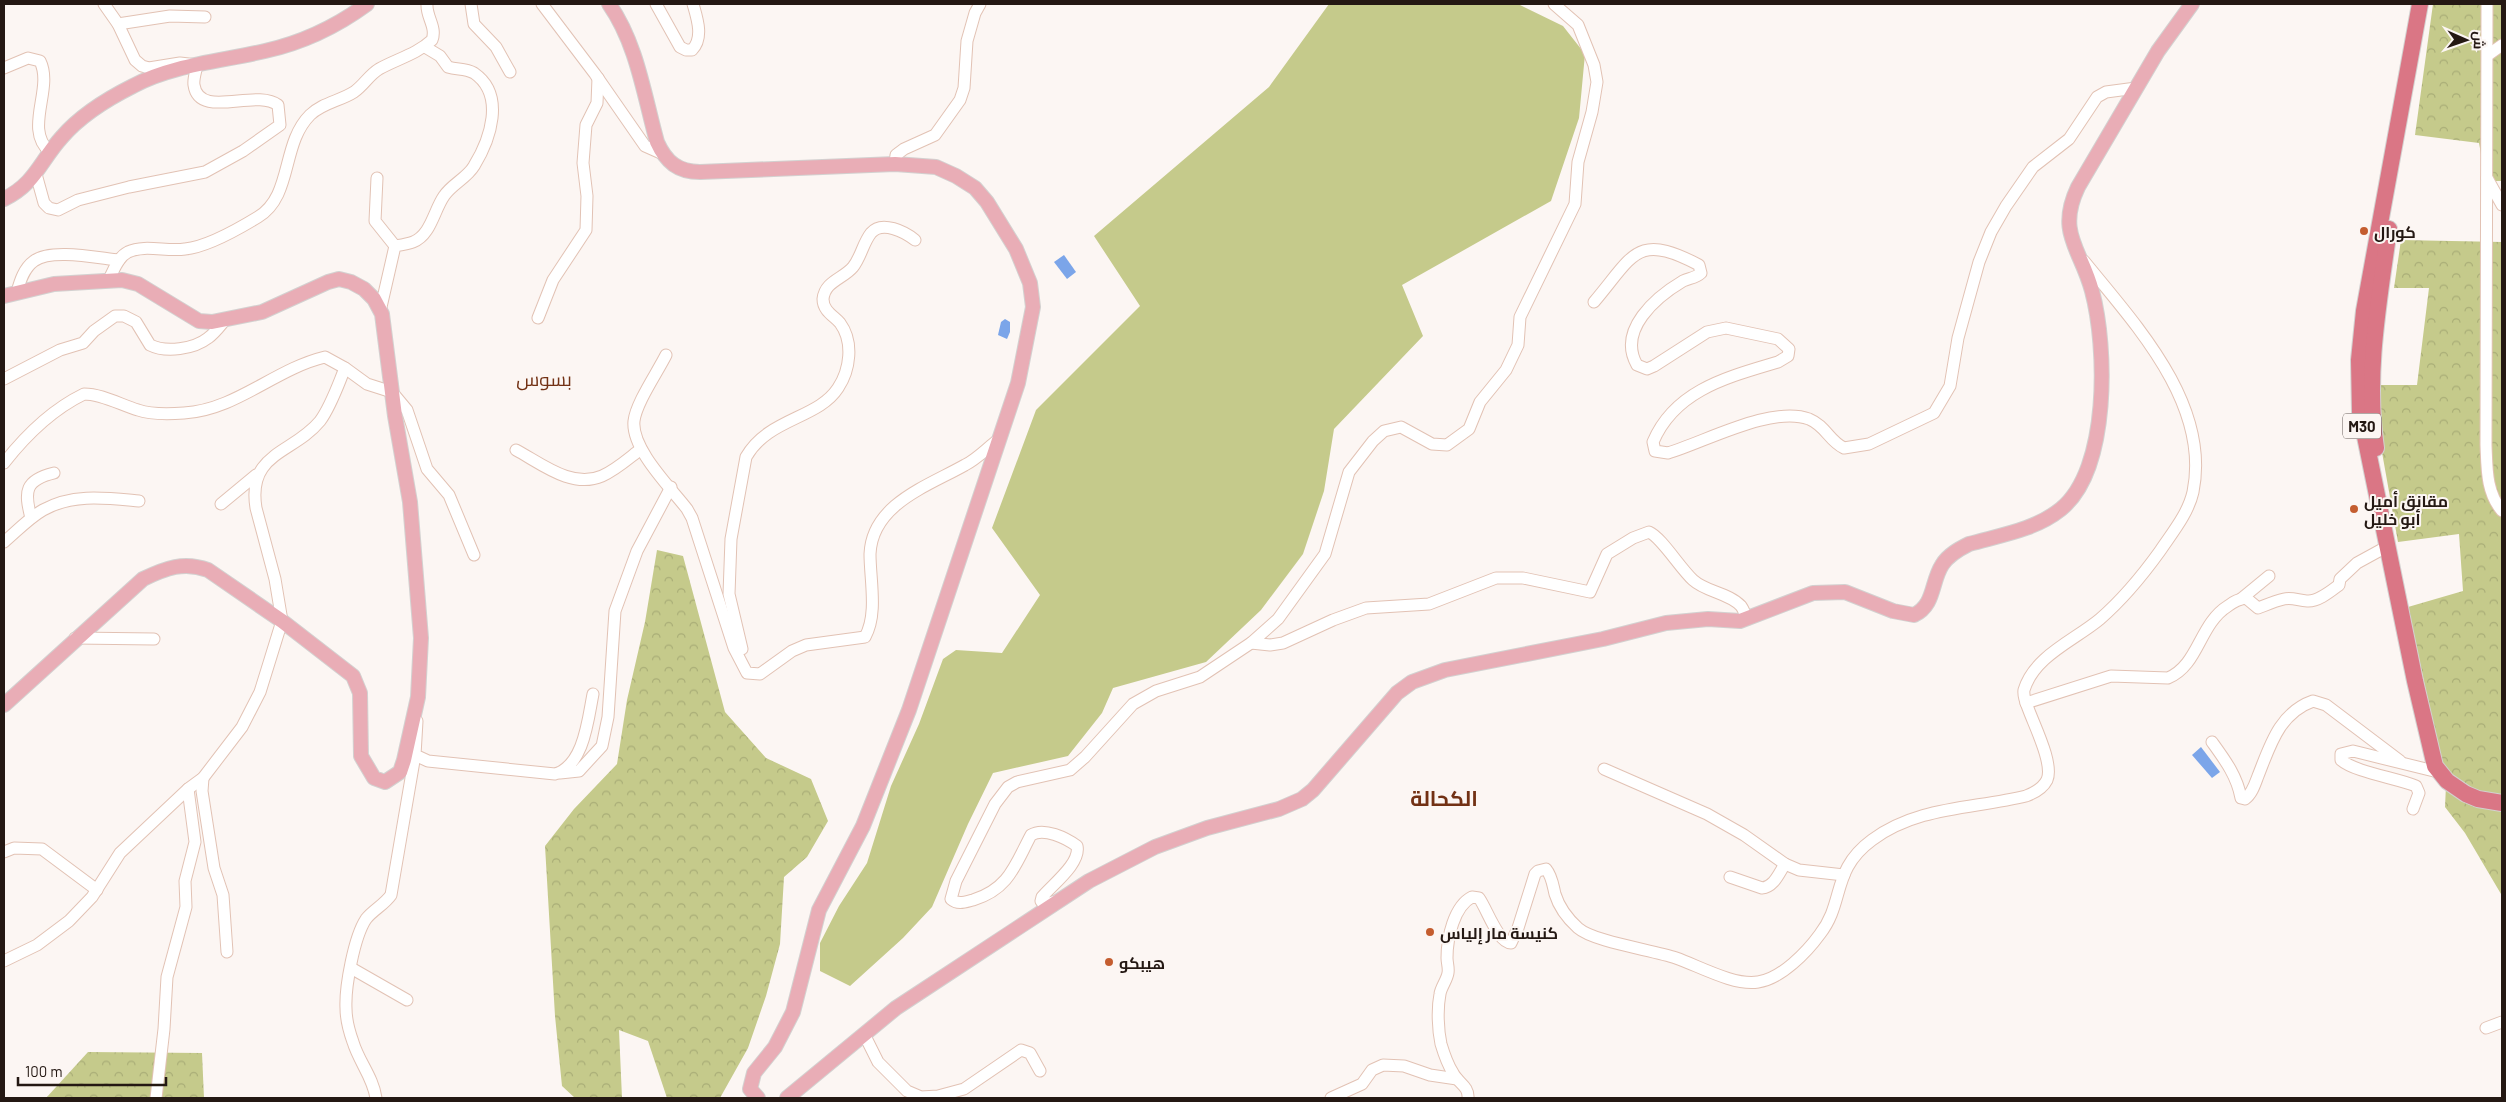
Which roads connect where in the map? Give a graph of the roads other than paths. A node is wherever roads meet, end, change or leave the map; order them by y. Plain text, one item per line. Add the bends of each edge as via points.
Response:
1 (104, 4) edge
2 (367, 4) edge
3 (428, 4) edge
4 (472, 4) edge
5 (542, 4) edge
6 (609, 4) edge
7 (656, 4) edge
8 (694, 4) edge
9 (980, 4) edge
10 (1554, 4) edge
11 (2192, 4) edge
12 (2420, 4) edge
13 (2430, 4) edge
14 (2487, 4) edge
15 (205, 17) dead end
16 (118, 24) junction
17 (2502, 46) edge
18 (425, 47) junction
19 (2488, 55) junction
20 (197, 65) junction
21 (4, 68) edge
22 (510, 72) dead end
23 (598, 78) junction
24 (2136, 88) junction
25 (50, 152) junction
26 (663, 154) junction
27 (895, 164) junction
28 (36, 174) junction
29 (377, 178) dead end
30 (2486, 178) junction
31 (4, 199) edge
32 (2502, 204) edge
33 (915, 240) dead end
34 (395, 246) junction
35 (2077, 252) junction
36 (119, 260) junction
37 (109, 279) junction
38 (10, 294) edge
39 (1594, 302) dead end
40 (382, 314) junction
41 (538, 318) dead end
42 (225, 320) junction
43 (666, 356) dead end
44 (345, 368) junction
45 (4, 379) edge
46 (392, 392) junction
47 (998, 440) junction
48 (20, 442) junction
49 (4, 448) edge
50 (641, 449) junction
51 (516, 450) dead end
52 (4, 463) edge
53 (54, 473) dead end
54 (256, 475) junction
55 (670, 487) junction
56 (139, 501) dead end
57 (221, 504) dead end
58 (2502, 511) edge
59 (31, 518) junction
60 (4, 542) edge
61 (2388, 546) junction
62 (474, 555) dead end
63 (2269, 576) dead end
64 (2241, 599) junction
65 (1748, 619) junction
66 (282, 621) junction
67 (76, 638) junction
68 (154, 639) dead end
69 (1251, 643) junction
70 (756, 674) junction
71 (593, 694) dead end
72 (418, 697) junction
73 (2026, 703) junction
74 (4, 706) edge
75 (2212, 742) dead end
76 (415, 755) junction
77 (2400, 761) junction
78 (1604, 769) dead end
79 (560, 773) junction
80 (2446, 774) junction
81 (203, 778) junction
82 (188, 790) junction
83 (2502, 798) edge
84 (2502, 803) edge
85 (2413, 809) dead end
86 (4, 852) edge
87 (1785, 864) junction
88 (1844, 875) junction
89 (1730, 877) dead end
90 (97, 890) junction
91 (1060, 900) junction
92 (227, 952) dead end
93 (4, 961) edge
94 (351, 968) junction
95 (407, 1000) dead end
96 (2502, 1022) edge
97 (2486, 1028) dead end
98 (864, 1034) junction
99 (1040, 1071) dead end
100 (1456, 1079) junction
101 (791, 1097) edge
102 (156, 1098) edge
103 (376, 1098) edge
104 (758, 1098) edge
105 (1331, 1098) edge
106 (1468, 1098) edge

1 - 16 street
2 - 20 main road via 341,21 286,45
3 - 18 street via 434,35
4 - 22 street via 474,24 496,47
5 - 23 street
6 - 26 main road via 623,28 634,58
7 - 8 street via 680,47 692,50 698,42 699,33
9 - 27 street via 967,41 964,88 960,100 935,134 896,155
10 - 69 street via 1578,25 1594,65 1597,82 1578,162 1575,204 1520,318 1518,345 1506,370 1480,402 1469,429 1454,442 1432,444 1402,427 1384,431 1363,451 1349,472 1325,554 1282,614
11 - 24 main road
12 - 61 highway, M30 via 2371,274 2359,360 2360,412
13 - 80 highway, M30 via 2393,205 2377,317 2372,411 2387,505
14 - 19 street
15 - 16 street via 170,16
16 - 20 street via 135,60 142,66
17 - 19 street
18 - 34 street via 440,56 448,67 463,68 479,77 490,96 494,117 473,167 444,196 423,236 414,242
18 - 36 street via 379,70 354,92 310,115 296,134 276,200 260,216 196,247 139,249 128,252
19 - 30 street
20 - 25 main road via 134,85 92,112 64,135
20 - 28 street via 194,84 202,99 210,103 272,100 278,105 280,125 205,172 78,200 58,210 49,208 44,202
21 - 25 street via 28,58 40,61 44,80 39,133 42,145
23 - 26 street via 645,146
23 - 41 street via 597,103 586,124 583,163 587,196 586,230 553,280
24 - 35 main road via 2072,200 2069,229
24 - 39 street via 2106,92 2096,97 2069,139 2033,167 2021,181 1991,232 1979,262 1958,338 1948,393 1934,413 1869,444 1844,448 1817,423 1786,415 1668,453 1655,451 1653,442 1656,434 1687,397 1704,387 1778,362 1788,356 1788,348 1778,339 1726,328 1707,332 1647,369 1636,365 1631,338 1642,316 1665,293 1701,273 1699,265 1662,249 1649,248 1636,254
25 - 28 main road
26 - 27 main road via 680,169 689,172
27 - 47 main road via 936,167 975,188 1002,224 1030,283 1033,307 1018,383
28 - 31 main road
29 - 34 street via 375,221
30 - 32 street
30 - 58 street via 2486,445 2488,483
33 - 70 street via 899,230 874,230 853,267 834,280 823,302 826,310 841,324 846,337 849,353 847,373 834,394 768,432 753,445 746,457 731,539 729,594 739,644
34 - 40 street
35 - 65 main road via 2092,290 2098,319 2103,397 2088,465 2071,499 2039,523 1969,544 1949,557 1939,572 1928,604 1914,615 1893,611 1845,592 1825,591 1805,595
35 - 73 street via 2158,356 2181,397 2195,453 2195,477 2189,505 2155,558 2118,603 2037,668 2024,690
36 - 37 street
36 - 38 street via 47,255 32,262
37 - 38 main road via 54,284
37 - 42 main road via 138,284 199,321
40 - 42 main road via 374,298 364,289 339,279 262,312
40 - 46 main road
42 - 45 street via 202,342 174,349 150,345 136,322 116,316 82,343 60,350
43 - 50 street via 634,420 634,433
44 - 46 street via 367,384
44 - 48 street via 329,358 321,358 223,404 185,413 142,412 84,394 37,425
44 - 54 street via 318,423
46 - 62 street via 407,410 427,469 448,495
46 - 72 main road via 410,502 420,638
47 - 70 street via 967,464 926,485 889,510 876,529 870,546 870,625 865,637 806,645
47 - 104 main road via 909,710 863,826 819,910 793,1012 775,1047 750,1083
48 - 49 street
48 - 52 street
50 - 51 street via 602,476 578,480 565,477
50 - 55 street
53 - 59 street via 32,482 28,497
54 - 57 street
54 - 66 street via 254,498
55 - 70 street via 695,526 734,648 747,673
55 - 79 street via 637,551 615,611 608,717 602,746 579,771
56 - 59 street via 102,497 71,499
59 - 60 street
61 - 64 street via 2350,569 2333,590 2308,601 2283,599 2258,608 2249,600
61 - 80 highway, M30 via 2414,680 2434,760
63 - 64 street
64 - 73 street via 2209,622 2191,659 2176,675 2160,680 2111,676
65 - 69 street via 1737,603 1692,579 1660,539 1649,532 1633,538 1604,558 1590,592 1528,579 1496,578 1429,604 1366,608 1283,642
65 - 91 main road via 1666,623 1433,673 1397,693 1326,776 1302,799 1155,847 1111,868
66 - 67 main road via 208,570 195,565 179,565 143,579
66 - 72 main road via 348,670 356,682 362,712 361,756 374,778 386,782 400,772
66 - 81 street via 260,692 242,727
67 - 68 street
67 - 74 main road
69 - 91 street via 1200,677 1156,691 1133,704 1070,770 1017,782 1002,793 956,881 951,899 967,902 1001,886 1031,835 1040,832 1077,846 1073,862 1041,901 1044,905
71 - 79 street via 582,742 569,766
72 - 76 street
73 - 88 street via 2047,762 2047,780 2038,790 2016,798 1934,812 1903,822 1881,833 1861,849
75 - 77 street via 2228,764 2238,784 2240,798 2245,799 2253,790 2280,727 2294,711 2313,701 2326,704
76 - 79 street via 434,763
76 - 94 street via 391,895 366,920
77 - 80 street
77 - 85 street via 2353,751 2343,752 2340,757 2352,768 2416,786 2419,792
78 - 87 street via 1707,814
80 - 83 highway
80 - 84 highway, M30 via 2447,781 2466,794
81 - 82 street
81 - 92 street via 202,792 214,868 223,895
82 - 90 street via 120,853
82 - 102 street via 195,842 185,881 186,907 167,977
86 - 90 street via 14,848 42,849
87 - 88 street via 1799,870
87 - 89 street via 1766,888
88 - 100 street via 1830,920 1820,935 1786,968 1759,982 1742,982 1580,930 1559,903 1546,869 1535,874 1511,943 1502,940 1484,904 1472,896 1462,902 1456,912 1448,951 1448,974 1440,993 1441,1044
90 - 93 street via 69,921 44,941
91 - 98 main road via 896,1008
94 - 95 street
94 - 103 street via 346,996 348,1026 359,1058 375,1088
96 - 97 street
98 - 99 street via 878,1062 907,1091 921,1097 964,1089 1021,1050 1030,1053
98 - 101 main road
100 - 105 street via 1404,1066 1383,1065 1372,1070 1362,1084
100 - 106 street via 1467,1089

